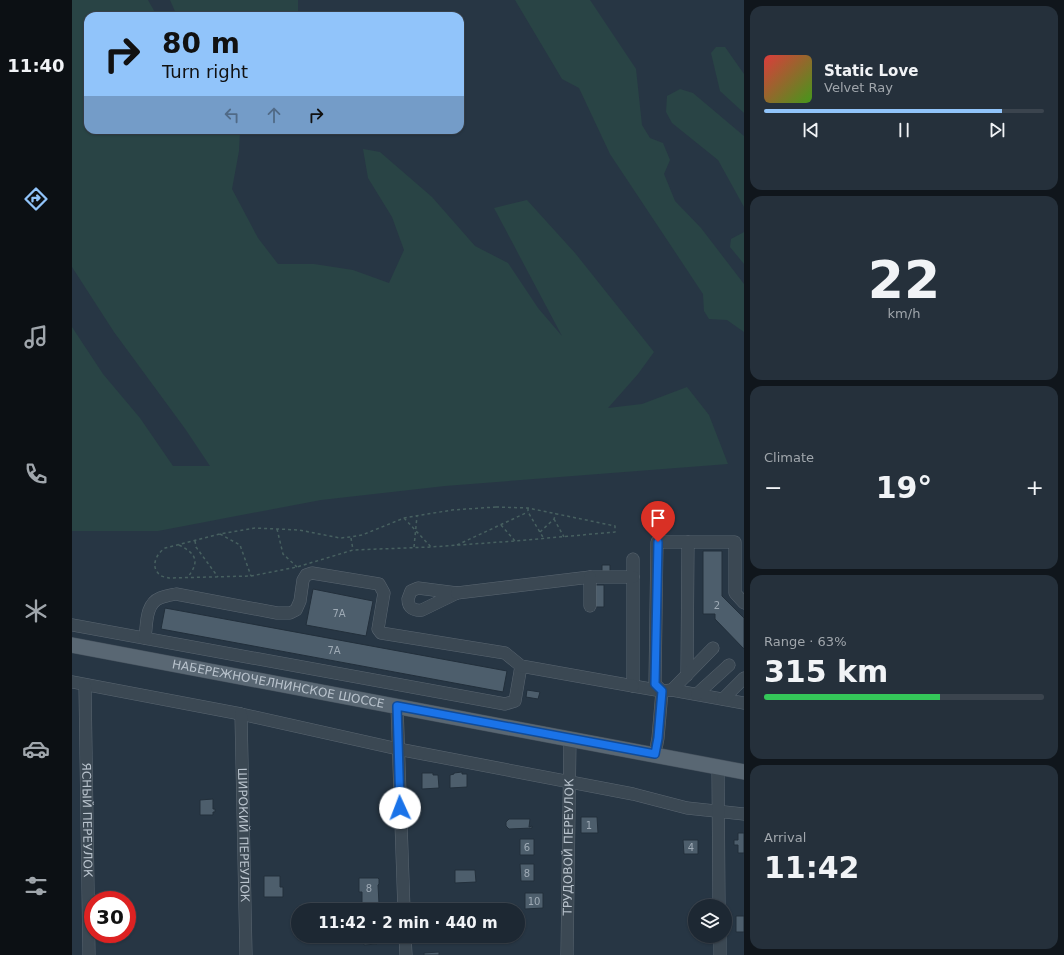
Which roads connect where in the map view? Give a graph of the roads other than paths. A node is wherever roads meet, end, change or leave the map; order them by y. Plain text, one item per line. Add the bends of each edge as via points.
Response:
1 (688, 542) junction
2 (634, 559) dead end
3 (590, 577) junction
4 (633, 577) junction
5 (457, 592) dead end
6 (744, 602) edge
7 (590, 606) dead end
8 (72, 625) edge
9 (145, 638) junction
10 (72, 645) edge
11 (713, 648) dead end
12 (729, 665) dead end
13 (521, 666) junction
14 (687, 675) junction
15 (744, 678) edge
16 (72, 682) edge
17 (85, 685) junction
18 (633, 686) junction
19 (667, 690) junction
20 (697, 694) junction
21 (723, 699) junction
22 (744, 703) edge
23 (397, 706) junction
24 (241, 714) junction
25 (570, 739) junction
26 (398, 749) junction
27 (655, 754) junction
28 (718, 767) junction
29 (744, 772) edge
30 (570, 783) junction
31 (718, 812) junction
32 (744, 814) edge
33 (719, 899) edge
34 (404, 903) edge
35 (405, 943) edge
36 (720, 943) edge
37 (89, 955) edge
38 (246, 955) edge
39 (406, 955) edge
40 (567, 955) edge
41 (720, 955) edge

1 - 6 street via 734,542 735,592
1 - 14 street
1 - 19 street via 658,542 655,684
2 - 4 street
3 - 4 street
3 - 5 street
3 - 7 street
4 - 18 street
8 - 9 street
9 - 13 street via 505,704 515,701
9 - 13 street via 149,610 153,602 160,598 176,594 277,613 290,613 296,610 300,601 303,580 306,575 312,573 379,584 384,593 378,629 381,633 505,653
10 - 23 main road, НАБЕРЕЖНОЧЕЛНИНСКОЕ ШОССЕ
11 - 14 street
12 - 20 street
13 - 18 street
14 - 19 street
15 - 21 street
16 - 17 street
17 - 24 street
17 - 37 street, ЯСНЫЙ ПЕРЕУЛОК
18 - 19 street
19 - 20 street
19 - 27 street
20 - 21 street
21 - 22 street
23 - 25 main road, НАБЕРЕЖНОЧЕЛНИНСКОЕ ШОССЕ
23 - 26 street
24 - 26 street
24 - 38 street, ШИРОКИЙ ПЕРЕУЛОК
25 - 27 main road, НАБЕРЕЖНОЧЕЛНИНСКОЕ ШОССЕ
25 - 30 street, ТРУДОВОЙ ПЕРЕУЛОК
26 - 30 street
26 - 34 street
27 - 28 main road, НАБЕРЕЖНОЧЕЛНИНСКОЕ ШОССЕ
28 - 29 main road, НАБЕРЕЖНОЧЕЛНИНСКОЕ ШОССЕ
28 - 31 street
30 - 31 street via 633,794 687,808
30 - 40 street, ТРУДОВОЙ ПЕРЕУЛОК
31 - 32 street
31 - 33 street
35 - 39 street
36 - 41 street

